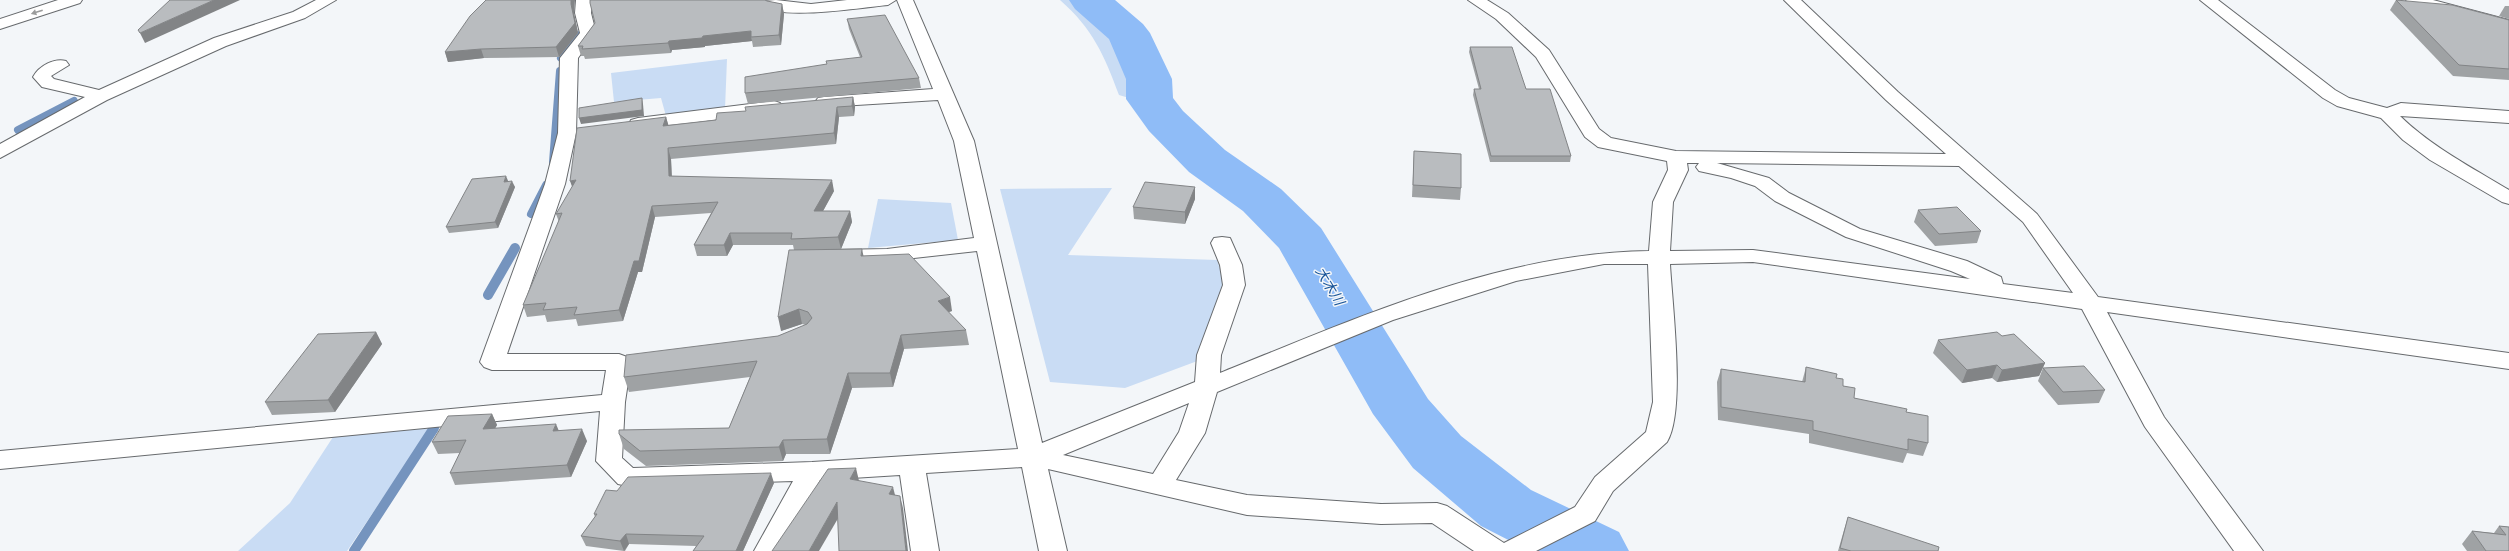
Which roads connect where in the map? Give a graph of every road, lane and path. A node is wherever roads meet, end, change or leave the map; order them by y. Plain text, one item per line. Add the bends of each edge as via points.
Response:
1 (37, 0) edge
2 (74, 0) edge
3 (294, 0) edge
4 (584, 0) edge
5 (888, 0) edge
6 (905, 0) edge
7 (1476, 0) edge
8 (1792, 0) edge
9 (2208, 0) edge
10 (2414, 0) edge
11 (324, 2) edge
12 (769, 4) edge
13 (0, 12) edge
14 (0, 24) edge
15 (2509, 25) edge
16 (60, 65) dead end
17 (945, 94) junction
18 (101, 96) junction
19 (2509, 108) edge
20 (2452, 113) junction
21 (2388, 114) junction
22 (2509, 117) edge
23 (620, 126) edge
24 (4, 145) edge
25 (1676, 160) junction
26 (1962, 160) junction
27 (2509, 198) edge
28 (987, 243) junction
29 (1222, 243) dead end
30 (816, 256) edge
31 (1659, 256) junction
32 (2008, 291) junction
33 (2090, 302) junction
34 (2509, 361) edge
35 (1207, 385) junction
36 (613, 402) junction
37 (1033, 457) junction
38 (0, 460) edge
39 (912, 464) junction
40 (812, 471) junction
41 (1159, 486) junction
42 (768, 551) edge
43 (925, 551) edge
44 (1053, 551) edge
45 (1495, 551) edge
46 (1512, 551) edge
47 (2248, 551) edge

1 - 13 street
2 -> 14 street
3 - 11 street
4 - 36 street via 583,13 588,32 569,58 574,132 492,362 630,361
5 - 12 street via 811,9
6 - 17 street
7 - 25 street via 1502,16 1543,54 1592,134 1605,143
8 - 26 street
9 - 21 street via 2329,94 2344,102
10 - 15 street
11 - 18 street via 299,15 220,42
16 - 18 street via 44,73 42,77 48,83
17 - 23 street via 797,104
17 - 28 street via 964,141
18 - 24 street
19 - 20 street via 2442,104
20 - 21 street via 2401,109
20 - 22 street
21 - 27 street via 2410,136 2438,156
25 - 26 street
25 - 31 street via 1678,170 1663,202
25 - 32 street via 1762,182 1782,197 1853,233 1959,266
26 - 33 street via 2030,218
28 - 30 street via 887,255
28 - 37 street
29 - 35 street via 1231,265 1234,285 1209,355
31 - 32 street via 1753,256
31 - 35 street via 1604,258 1512,275 1385,315
31 - 46 street via 1665,402 1658,436 1604,484 1585,514
32 - 33 street
33 - 34 street
33 - 47 street via 2154,421
35 - 37 street
35 - 41 street via 1192,433
36 - 38 street
36 - 40 street via 609,461 627,476
37 - 39 street
37 - 41 street
37 - 44 street
39 - 40 street
39 - 43 street
40 - 42 street
41 - 45 street via 1247,506 1381,514 1436,513

